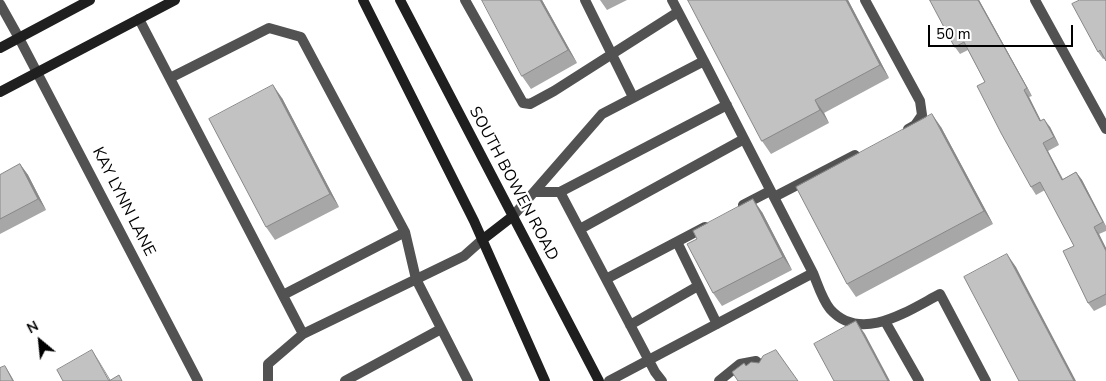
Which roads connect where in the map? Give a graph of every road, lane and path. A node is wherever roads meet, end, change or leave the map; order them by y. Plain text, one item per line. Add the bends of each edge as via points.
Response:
1 (90, 0) edge
2 (175, 0) edge
3 (364, 0) edge
4 (400, 0) edge
5 (466, 0) edge
6 (585, 0) edge
7 (672, 0) edge
8 (865, 0) edge
9 (1035, 0) edge
10 (0, 4) edge
11 (678, 12) junction
12 (139, 19) junction
13 (19, 38) junction
14 (0, 48) edge
15 (612, 55) junction
16 (704, 61) junction
17 (38, 72) junction
18 (170, 78) junction
19 (0, 92) edge
20 (633, 98) junction
21 (727, 105) junction
22 (1106, 129) edge
23 (898, 134) edge
24 (744, 139) junction
25 (864, 151) edge
26 (535, 192) junction
27 (560, 192) junction
28 (772, 194) junction
29 (736, 209) edge
30 (513, 216) junction
31 (711, 224) edge
32 (580, 229) junction
33 (405, 232) junction
34 (482, 240) junction
35 (677, 242) junction
36 (813, 274) junction
37 (416, 279) junction
38 (606, 279) junction
39 (698, 286) junction
40 (283, 295) junction
41 (886, 322) junction
42 (717, 324) junction
43 (630, 325) junction
44 (442, 330) junction
45 (303, 334) junction
46 (648, 360) junction
47 (763, 367) edge
48 (198, 381) edge
49 (268, 381) edge
50 (344, 381) edge
51 (466, 381) edge
52 (545, 381) edge
53 (599, 381) edge
54 (609, 381) edge
55 (662, 381) edge
56 (719, 381) edge
57 (919, 381) edge
58 (986, 381) edge

1 - 13 main road
2 - 12 main road
3 - 34 main road
4 - 30 main road, SOUTH BOWEN ROAD
5 - 15 street via 523,102 530,104
6 - 15 street
7 - 11 street
8 - 23 street via 920,101 922,115 915,125
9 - 22 street
10 - 13 street, KAY LYNN LANE
11 - 15 street
11 - 16 street
12 - 17 main road
12 - 18 street
13 - 14 main road
13 - 17 street, KAY LYNN LANE
15 - 20 street
16 - 20 street
16 - 21 street
17 - 19 main road
17 - 48 street, KAY LYNN LANE
18 - 33 street via 269,28 301,37
18 - 40 street
20 - 26 street via 602,114
21 - 24 street
21 - 27 street
24 - 28 street
24 - 32 street
25 - 28 street
26 - 27 street
26 - 30 street
27 - 32 street
28 - 29 street
28 - 36 street
30 - 34 main road
30 - 53 main road, SOUTH BOWEN ROAD
31 - 35 street
32 - 38 street
33 - 37 street
33 - 40 street
34 - 37 street via 467,255
34 - 52 main road
35 - 38 street
35 - 39 street
36 - 41 street via 830,308 844,321
36 - 42 street
37 - 44 street
37 - 45 street
38 - 43 street
39 - 42 street
39 - 43 street
40 - 45 street
41 - 57 street
41 - 58 street via 940,294
42 - 46 street
43 - 46 street
44 - 50 street
44 - 51 street
45 - 49 street via 268,364
46 - 54 street
46 - 55 street
47 - 56 street via 756,360 747,361

